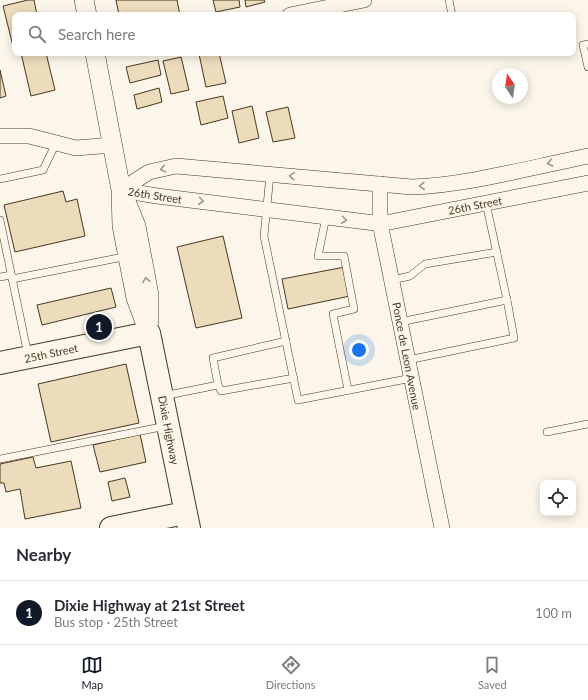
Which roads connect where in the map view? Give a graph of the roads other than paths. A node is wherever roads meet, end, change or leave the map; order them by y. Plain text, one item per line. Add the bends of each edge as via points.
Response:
1 (84, 0) edge
2 (364, 0) edge
3 (449, 0) edge
4 (86, 12) edge
5 (305, 12) edge
6 (451, 12) edge
7 (588, 44) edge
8 (98, 56) edge
9 (588, 67) edge
10 (0, 136) edge
11 (56, 143) junction
12 (113, 144) junction
13 (588, 156) edge
14 (270, 175) junction
15 (0, 179) edge
16 (588, 183) edge
17 (380, 184) junction
18 (121, 190) junction
19 (486, 203) junction
20 (267, 210) junction
21 (326, 217) junction
22 (0, 220) edge
23 (380, 223) junction
24 (497, 252) junction
25 (128, 256) junction
26 (0, 277) edge
27 (12, 277) junction
28 (392, 280) junction
29 (507, 300) junction
30 (400, 322) junction
31 (149, 333) junction
32 (286, 341) junction
33 (28, 357) junction
34 (408, 360) junction
35 (0, 363) edge
36 (294, 378) junction
37 (412, 378) junction
38 (218, 385) junction
39 (348, 390) junction
40 (162, 396) junction
41 (588, 424) edge
42 (168, 425) junction
43 (547, 432) dead end
44 (0, 459) edge
45 (187, 520) edge
46 (111, 528) edge
47 (442, 528) edge

1 - 4 street
2 - 5 street
3 - 6 lane
7 - 9 lane via 583,45
8 - 12 street, Dixie Highway
10 - 11 street via 29,136
11 - 12 street via 76,148
11 - 15 lane via 43,170
12 - 18 street, Dixie Highway
13 -> 17 street, 26th Street via 432,186
17 -> 14 street, 26th Street
14 -> 18 street, 26th Street via 176,166 149,172
14 - 20 lane
16 - 19 street, 26th Street
17 - 23 street, Ponce de Leon Avenue
18 -> 20 street, 26th Street
18 - 25 street, Dixie Highway via 122,226
31 -> 18 street, Dixie Highway via 149,295 136,226
19 - 23 street, 26th Street
19 - 24 lane
20 - 21 street, 26th Street
20 - 32 lane via 264,236
21 -> 23 street, 26th Street
21 - 39 lane via 318,256 344,256 354,309 333,314
22 - 27 lane
23 - 28 street, Ponce de Leon Avenue
24 - 28 lane via 425,264 410,276
24 - 29 lane
25 - 27 lane
25 - 31 street, Dixie Highway via 136,298
26 - 27 lane
27 - 33 lane
28 - 30 street, Ponce de Leon Avenue
29 - 30 lane
29 - 34 lane via 514,338
30 - 34 street, Ponce de Leon Avenue
31 - 33 main road, 25th Street
31 - 40 main road, Dixie Highway
32 - 36 lane
32 - 38 lane via 213,358
33 - 35 main road, 25th Street
34 - 37 street, Ponce de Leon Avenue
36 - 38 lane via 220,391
36 - 39 lane via 298,400
37 - 39 lane
37 - 47 street, Ponce de Leon Avenue
38 - 40 lane
40 - 42 main road, Dixie Highway
41 - 43 lane
42 - 44 lane
42 - 45 main road, Dixie Highway
45 - 46 main road

